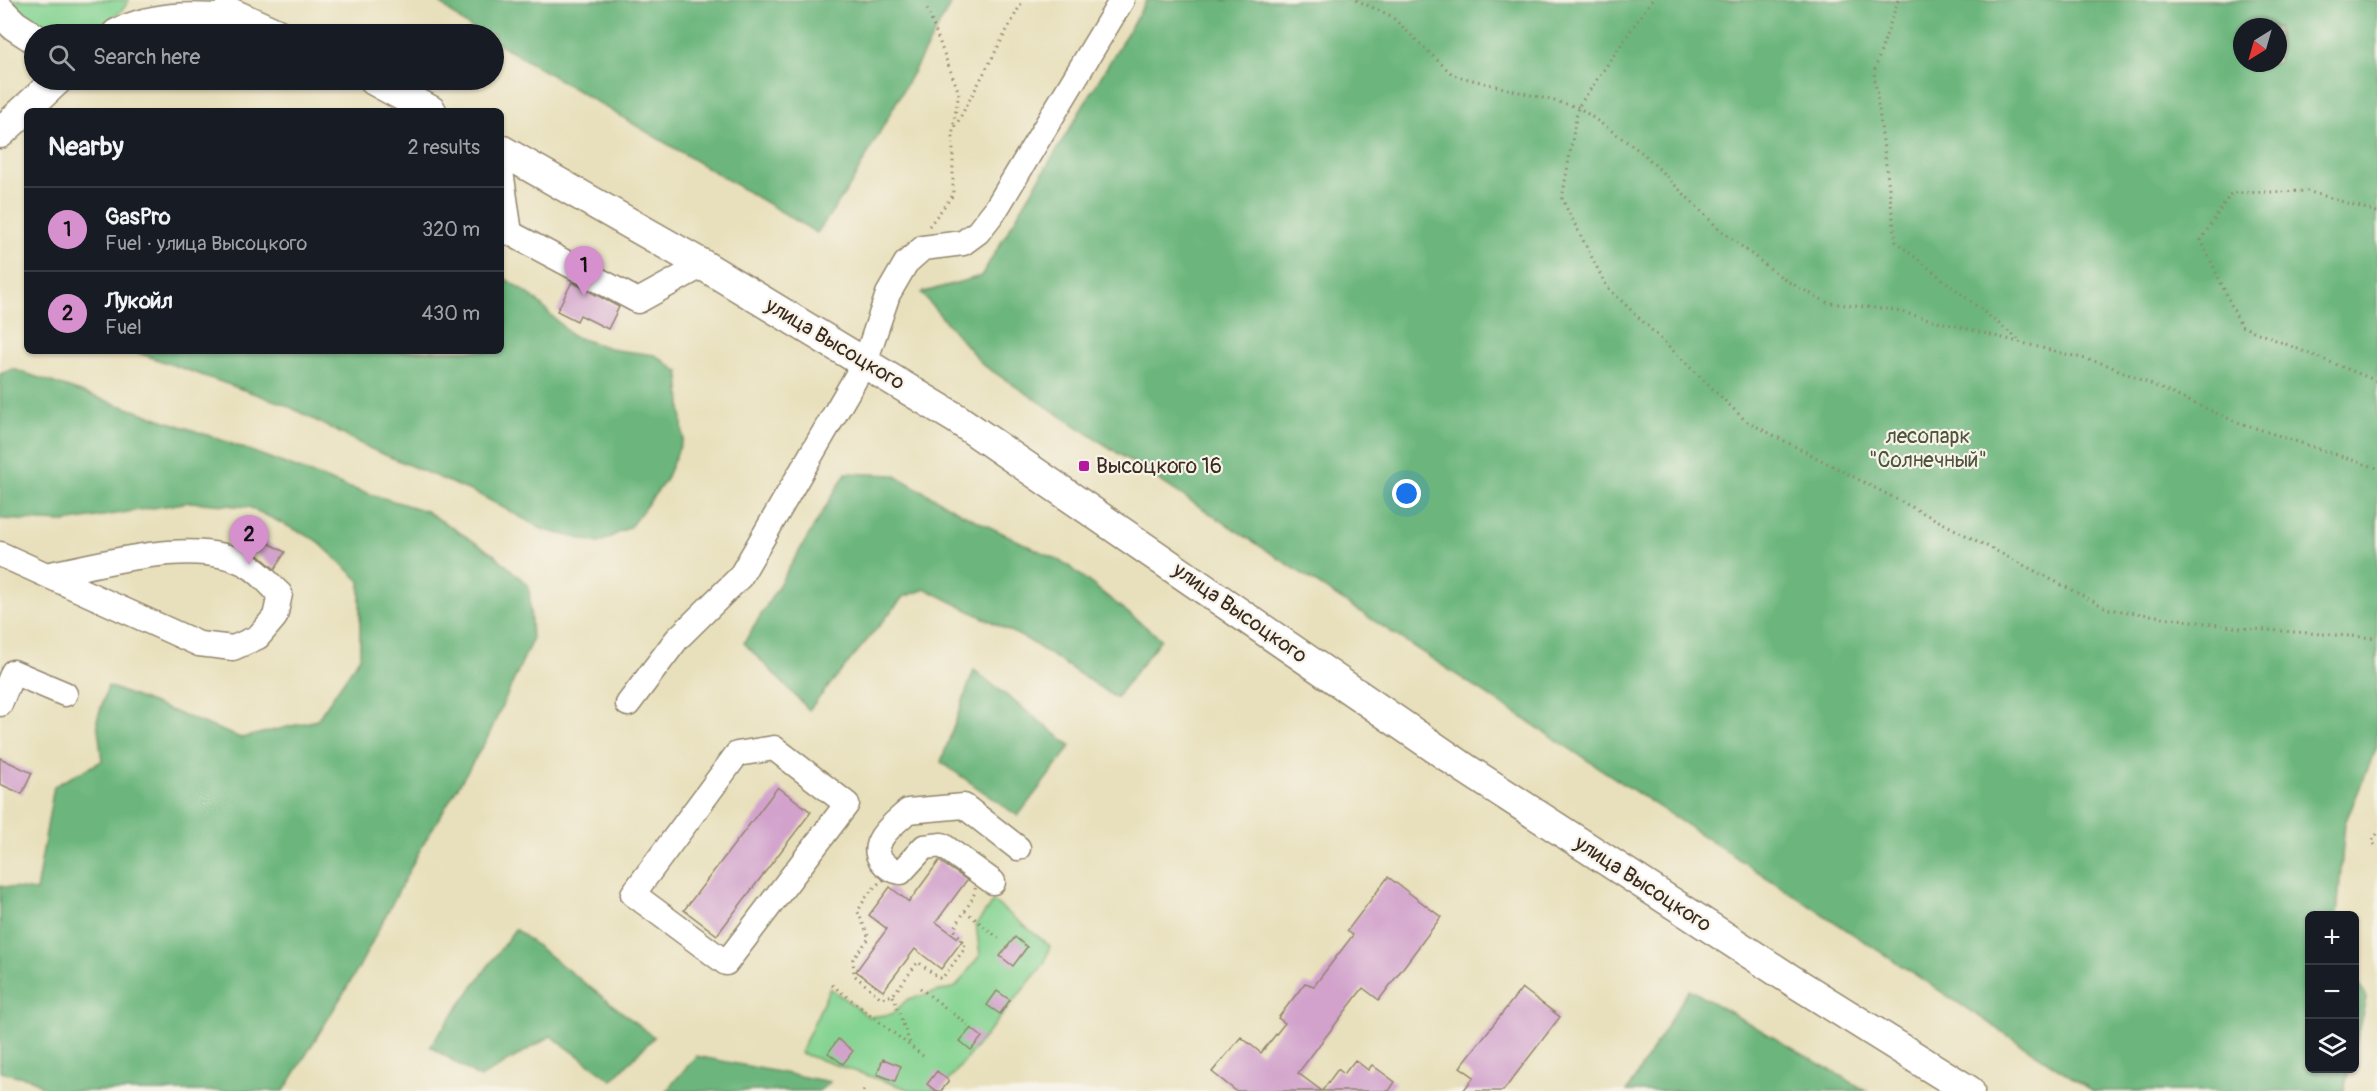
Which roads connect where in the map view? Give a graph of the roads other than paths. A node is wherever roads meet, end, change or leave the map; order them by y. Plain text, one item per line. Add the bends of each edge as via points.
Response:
1 (155, 0) edge
2 (202, 0) edge
3 (1122, 0) edge
4 (0, 11) edge
5 (246, 21) junction
6 (133, 24) edge
7 (150, 24) edge
8 (253, 24) edge
9 (24, 32) edge
10 (46, 90) edge
11 (392, 90) edge
12 (27, 108) edge
13 (425, 108) edge
14 (24, 111) edge
15 (0, 134) edge
16 (504, 152) edge
17 (504, 192) edge
18 (703, 265) junction
19 (865, 362) junction
20 (0, 554) edge
21 (45, 575) junction
22 (65, 694) dead end
23 (0, 702) edge
24 (628, 704) dead end
25 (719, 777) joint
26 (1018, 848) dead end
27 (993, 882) dead end
28 (1969, 1091) edge

1 - 6 main road
2 - 5 main road
3 - 19 lane via 996,209 978,232 963,243 923,248 906,263 888,294
4 - 9 main road
5 - 7 main road via 185,16
5 - 8 main road
10 - 12 main road
11 - 13 main road
14 - 15 main road
16 - 18 main road, улица Высоцкого
17 - 18 lane via 510,233 638,301
18 - 19 main road, улица Высоцкого
19 - 24 lane via 740,577 676,639
19 - 28 main road, улица Высоцкого via 1068,494 1466,769
20 - 21 lane
21 - 21 lane via 163,554 212,553 249,565 280,594 275,617 258,637 233,648 199,644
22 - 23 lane via 13,672
25 - 25 lane via 633,894 726,963 848,804 774,748 737,754
26 - 27 lane via 964,806 908,811 879,843 879,856 897,872 924,847 942,845

